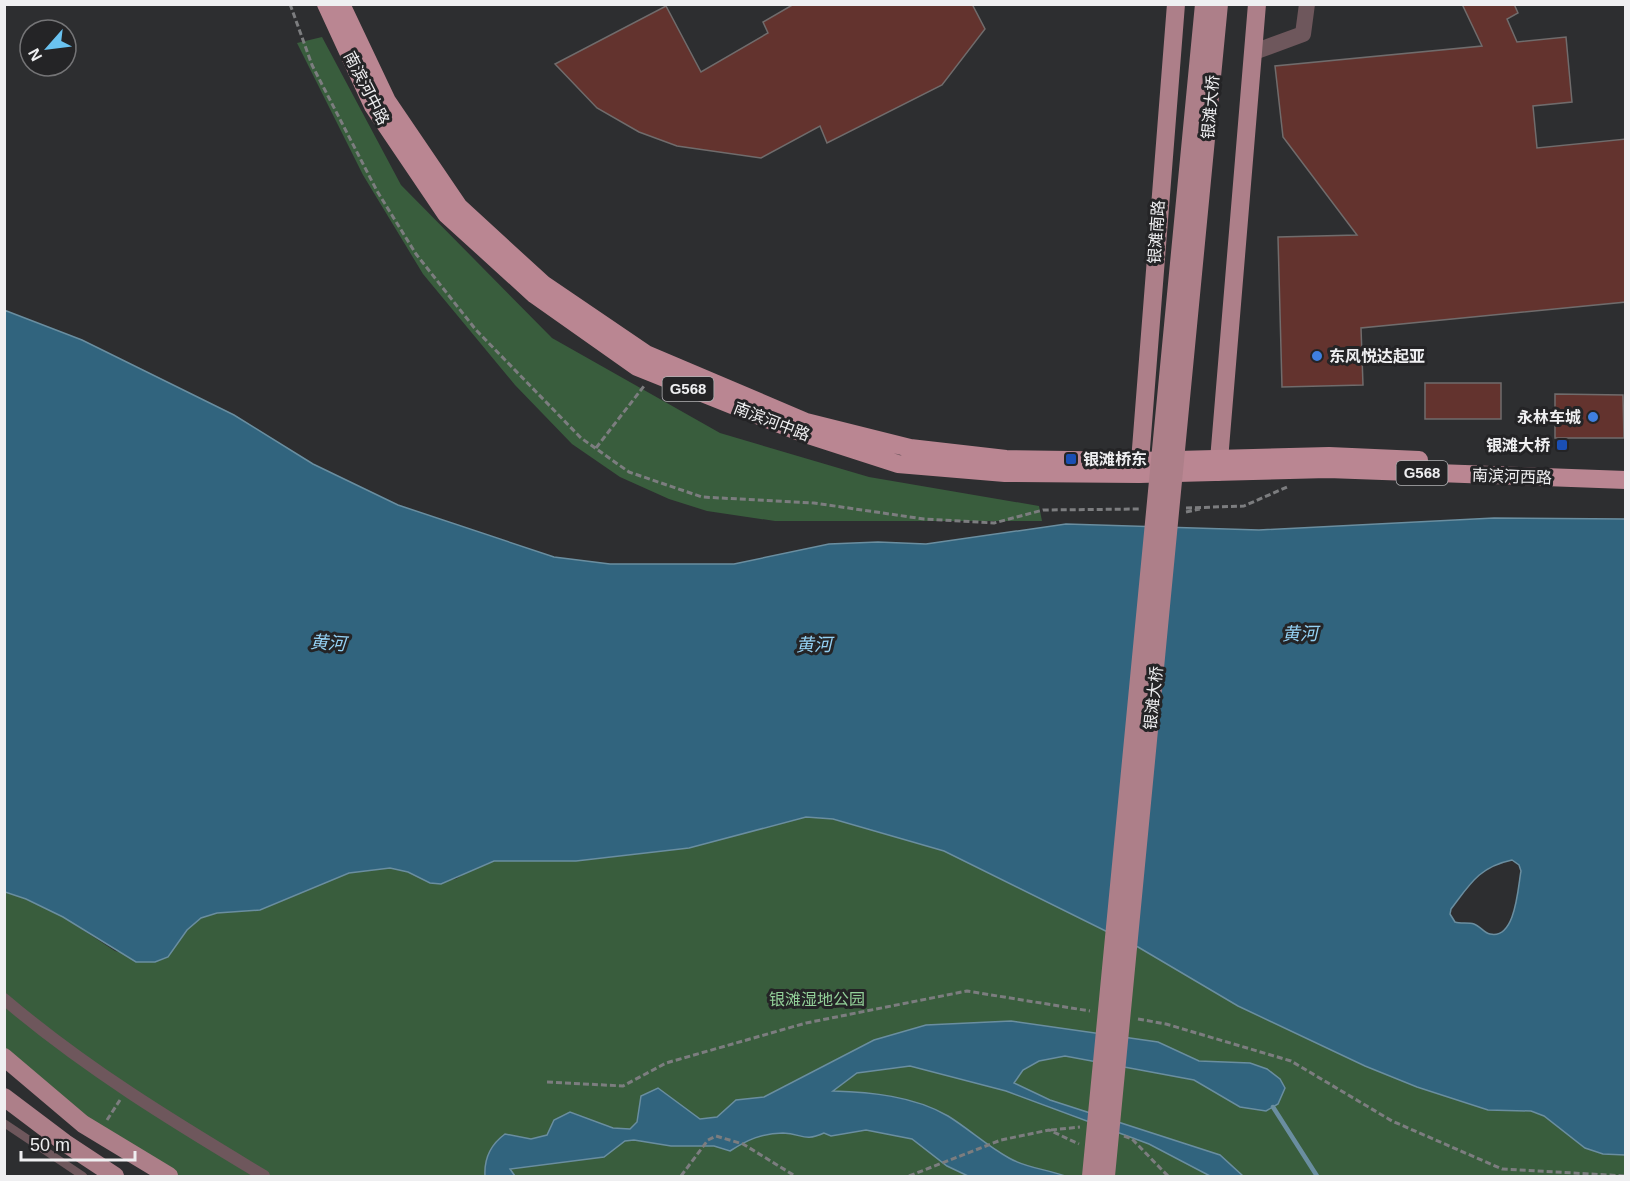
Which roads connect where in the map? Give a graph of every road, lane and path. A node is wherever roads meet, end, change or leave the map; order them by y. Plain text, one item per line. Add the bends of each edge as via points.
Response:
1 (326, 4) edge
2 (341, 4) edge
3 (1176, 4) edge
4 (1204, 4) edge
5 (1219, 4) edge
6 (1257, 4) edge
7 (1307, 4) edge
8 (1254, 52) junction
9 (653, 375) junction
10 (596, 448) dead end
11 (1218, 466) junction
12 (1139, 467) junction
13 (1626, 468) edge
14 (1626, 480) edge
15 (1211, 507) dead end
16 (1171, 515) junction
17 (4, 999) edge
18 (4, 1057) edge
19 (126, 1091) junction
20 (4, 1097) edge
21 (22, 1112) junction
22 (5, 1125) edge
23 (98, 1133) junction
24 (1088, 1149) dead end
25 (83, 1176) edge
26 (115, 1176) edge
27 (169, 1176) edge
28 (264, 1176) edge
29 (681, 1176) edge
30 (795, 1176) edge
31 (909, 1176) edge
32 (1091, 1176) edge
33 (1106, 1176) edge

1 - 9 highway, 南滨河中路 / G568 via 373,106 446,214 535,295
2 - 12 highway, 南滨河中路 / G568 via 387,101 459,207 543,284 646,354 806,422 910,448 1006,459
3 - 12 main road, 银滩南路
4 - 32 main road, 银滩大桥, bridge
5 - 16 main road, 银滩大桥, bridge
6 - 8 main road
7 - 8 street via 1303,34
8 - 11 main road
9 - 10 path
9 - 12 highway, 南滨河中路 / G568 via 802,433 898,464 1005,473
11 - 12 highway, 南滨河中路 / G568
11 - 13 highway, 南滨河西路 / G568 via 1329,456
11 - 14 highway, 南滨河西路 / G568
15 - 16 path
16 - 33 main road, 银滩大桥, bridge
17 - 19 street via 52,1040
18 - 23 main road
19 - 23 path
19 - 28 street
20 - 21 main road
21 - 22 lane
21 - 26 main road
22 - 25 lane
23 - 27 main road
24 - 31 path via 1049,1130 1001,1140
29 - 30 path via 708,1140 716,1136 743,1144

